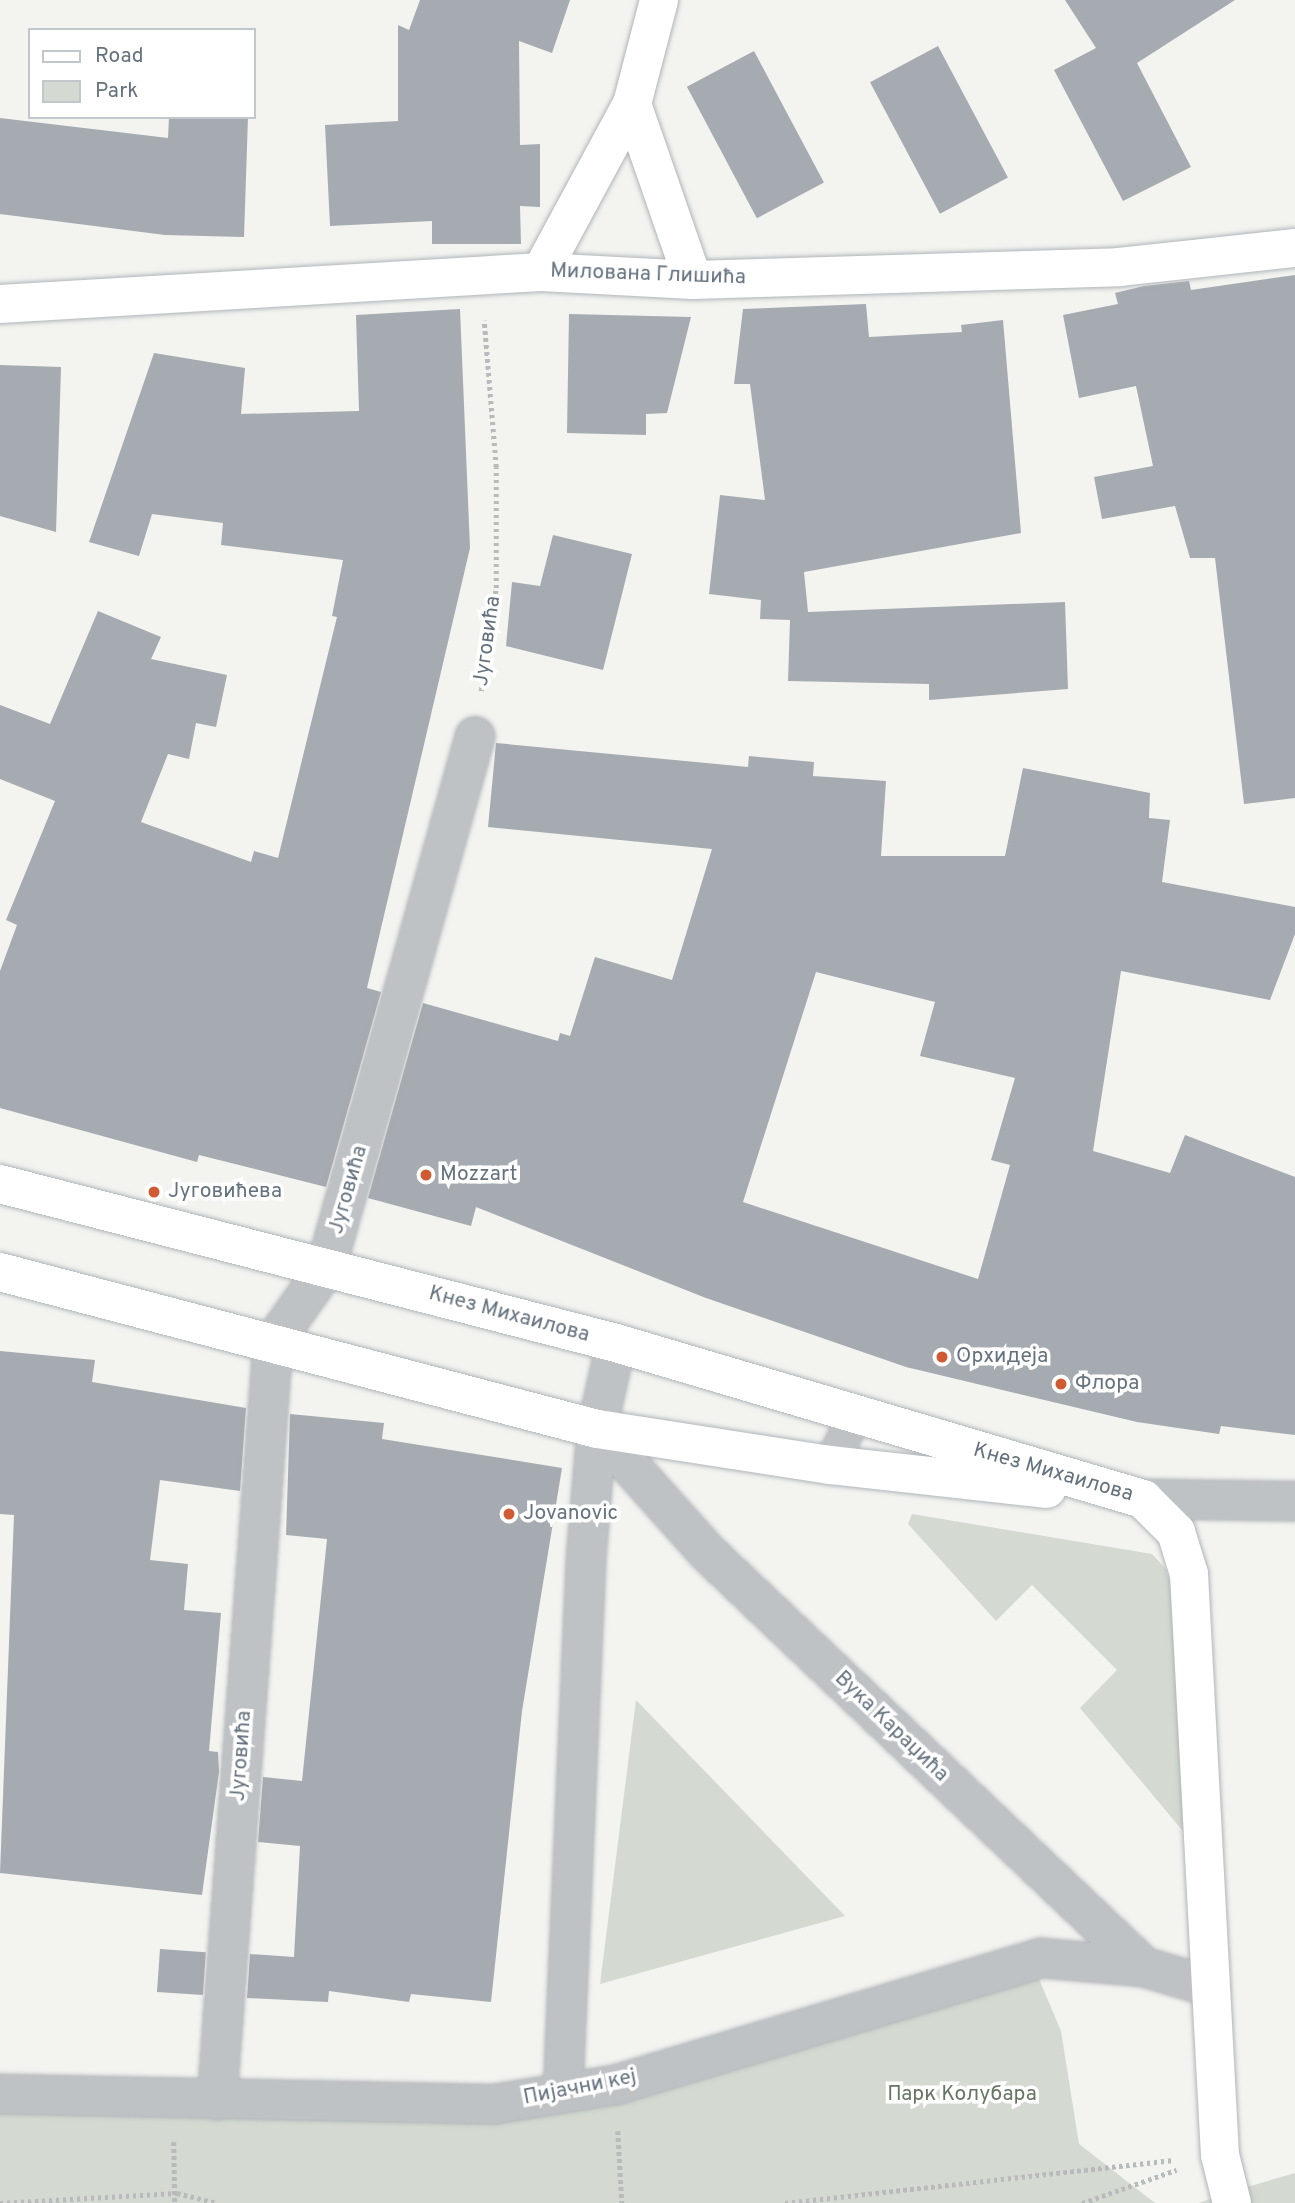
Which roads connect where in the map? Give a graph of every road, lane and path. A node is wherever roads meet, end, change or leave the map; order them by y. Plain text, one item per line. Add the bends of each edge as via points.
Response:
1 (659, 0) edge
2 (632, 104) junction
3 (1295, 248) edge
4 (541, 272) junction
5 (481, 276) junction
6 (693, 280) junction
7 (0, 304) edge
8 (475, 737) joint
9 (0, 1184) edge
10 (326, 1268) junction
11 (0, 1272) edge
12 (273, 1342) junction
13 (617, 1343) junction
14 (856, 1414) junction
15 (597, 1429) junction
16 (830, 1465) junction
17 (1143, 1499) junction
18 (1295, 1501) edge
19 (1144, 1967) junction
20 (1211, 1987) junction
21 (615, 2085) junction
22 (563, 2093) junction
23 (0, 2094) edge
24 (172, 2099) junction
25 (217, 2099) junction
26 (1220, 2155) junction
27 (177, 2193) junction
28 (1231, 2198) edge
29 (0, 2203) edge
30 (175, 2203) edge
31 (217, 2203) edge
32 (622, 2203) edge
33 (785, 2203) edge
34 (1082, 2203) edge

1 - 2 street
2 - 4 street
2 - 6 street
3 - 6 street, Милована Глишића via 1119,267
4 - 5 street, Милована Глишића
4 - 6 street, Милована Глишића
5 - 7 street, Милована Глишића
5 - 8 path, Југовића via 496,467 496,588
8 - 10 street, Југовића
9 - 10 street, Кнез Михаилова
10 - 12 street, Југовића
10 - 13 street, Кнез Михаилова
11 - 12 street, Кнез Михаилова
12 - 15 street, Кнез Михаилова
12 - 25 street, Југовића
13 - 14 street, Кнез Михаилова
13 - 15 street
14 - 16 lane
14 - 17 street, Кнез Михаилова
15 - 16 street, Кнез Михаилова
15 - 19 street, Вука Караџића via 708,1553
15 - 22 street
16 - 17 street, Кнез Михаилова
17 - 18 street
17 - 20 street via 1176,1532 1189,1574
19 - 20 street, Вука Караџића
19 - 21 street, Пијачни кеј via 1041,1958
20 - 26 street
21 - 22 street, Пијачни кеј
21 - 32 path
22 - 25 street, Пијачни кеј via 495,2104
23 - 24 street, Пијачни кеј
24 - 25 street, Пијачни кеј
24 - 27 path
26 - 28 street
26 - 33 path
26 - 34 path
27 - 29 path
27 - 30 path
27 - 31 path

